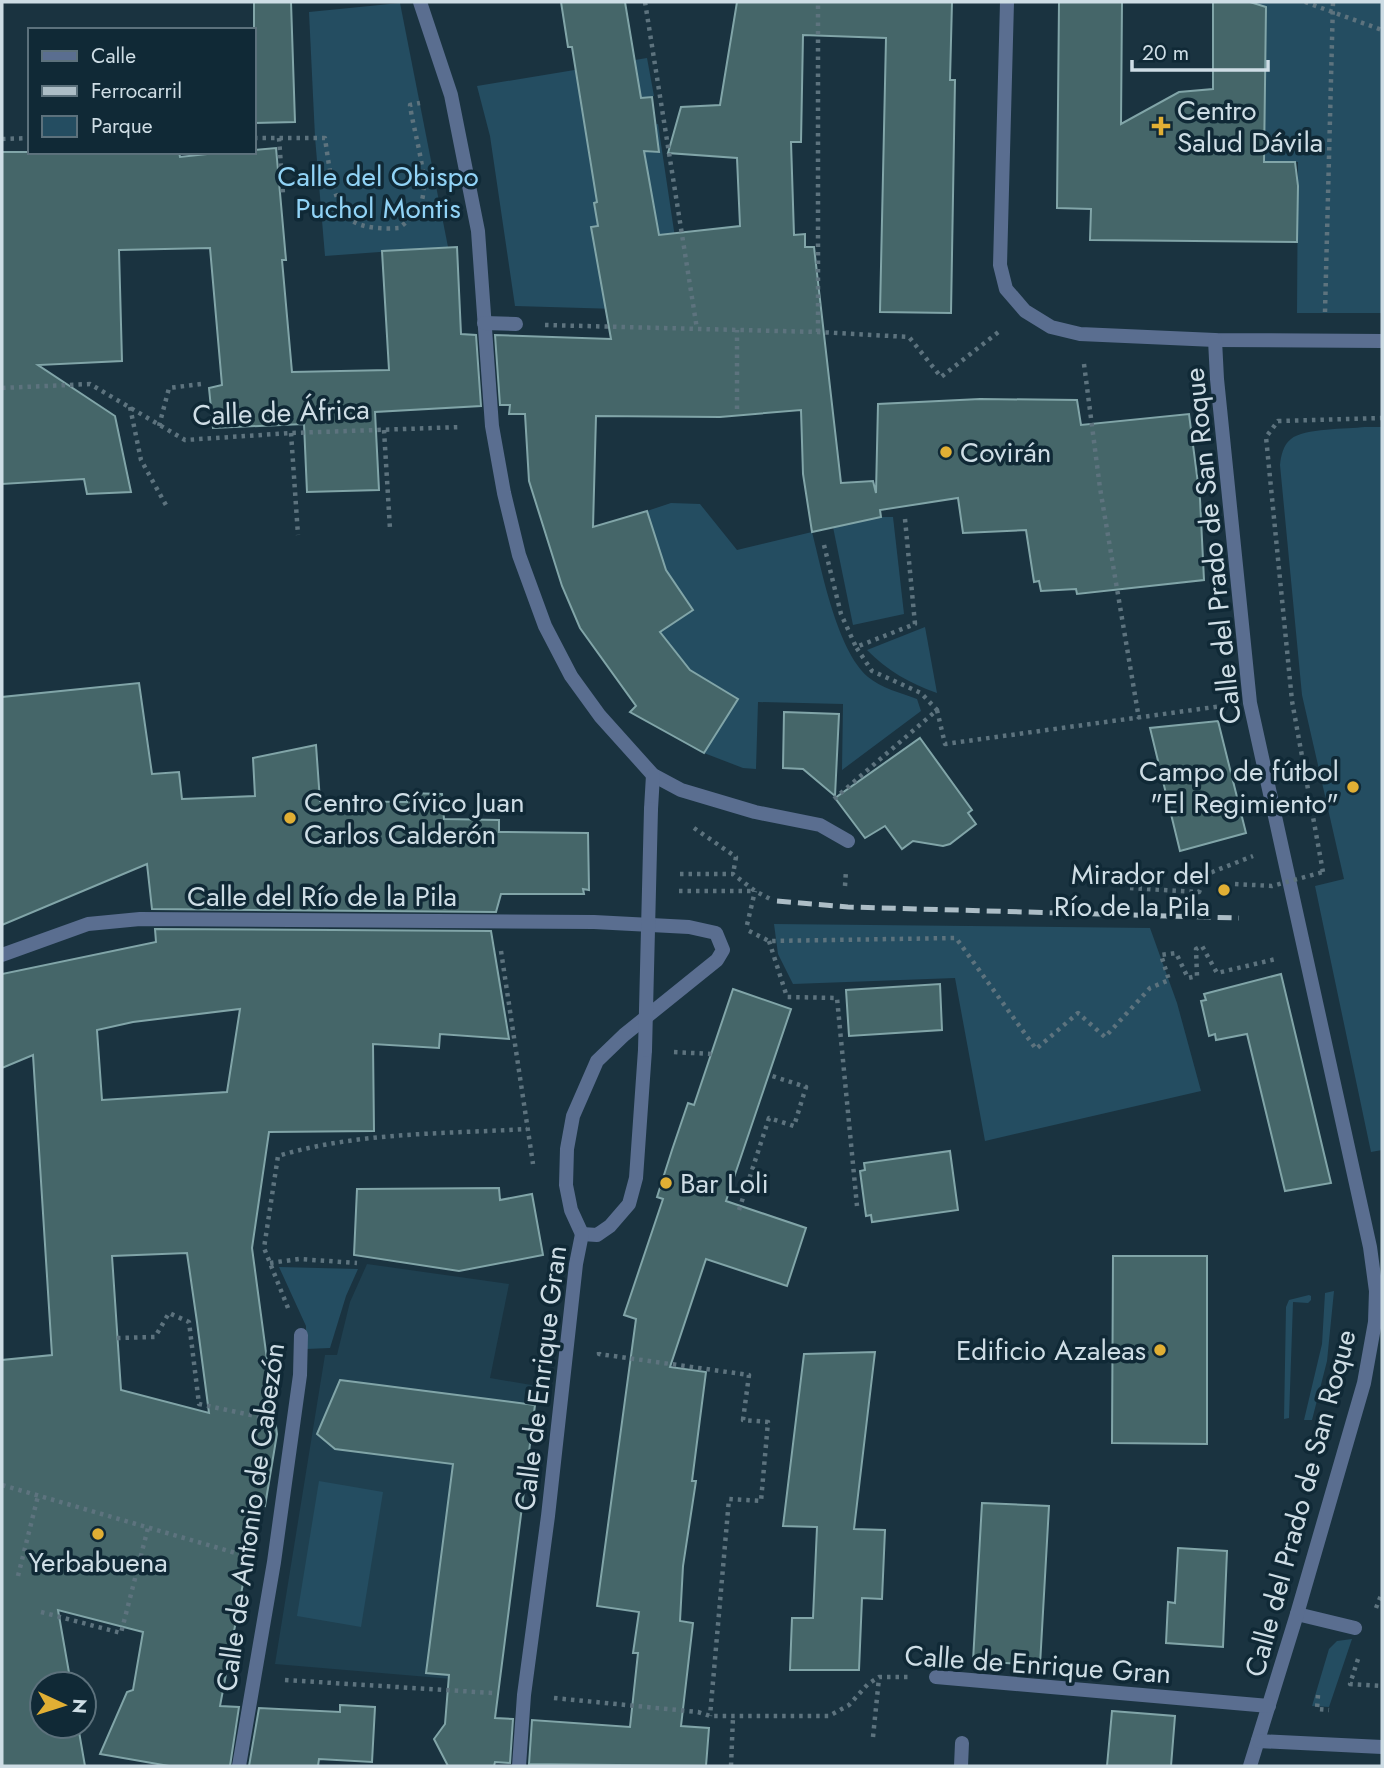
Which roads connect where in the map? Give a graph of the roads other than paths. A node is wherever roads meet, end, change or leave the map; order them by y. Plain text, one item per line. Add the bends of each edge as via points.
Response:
1 (421, 2) edge
2 (1007, 2) edge
3 (484, 323) junction
4 (516, 324) road end
5 (1215, 340) junction
6 (1382, 341) edge
7 (653, 775) junction
8 (848, 841) dead end
9 (2, 955) edge
10 (582, 1234) junction
11 (1379, 1322) edge
12 (301, 1335) road end
13 (1297, 1614) junction
14 (1355, 1628) dead end
15 (936, 1678) road end
16 (1269, 1706) junction
17 (1258, 1741) junction
18 (962, 1743) dead end
19 (1382, 1747) edge
20 (239, 1766) edge
21 (519, 1766) edge
22 (961, 1766) edge
23 (1250, 1766) edge

1 - 3 street via 452,95 478,232
2 - 5 street via 1000,265 1006,289 1025,311 1051,327 1080,334
3 - 4 street
3 - 7 street via 492,426 519,555 545,626 600,716
5 - 6 street
5 - 11 street, Calle del Prado de San Roque via 1250,703 1370,1247
7 - 8 street via 681,790 820,825
7 - 10 street, bridge via 645,1050 636,1178 629,1204 610,1226 597,1235
9 - 10 street, Calle del Río de la Pila via 88,924 140,919 594,922 689,927 716,933 723,950 718,960 597,1061 573,1116 567,1149 566,1185
10 - 21 street, Calle de Enrique Gran
11 - 13 street, Calle del Prado de San Roque
12 - 20 street, Calle de Antonio de Cabezón via 300,1375 276,1549
13 - 14 street
13 - 16 street, Calle del Prado de San Roque
15 - 16 street, Calle de Enrique Gran
16 - 17 street, Calle del Prado de San Roque
17 - 19 street
17 - 23 street, Calle del Prado de San Roque
18 - 22 street

